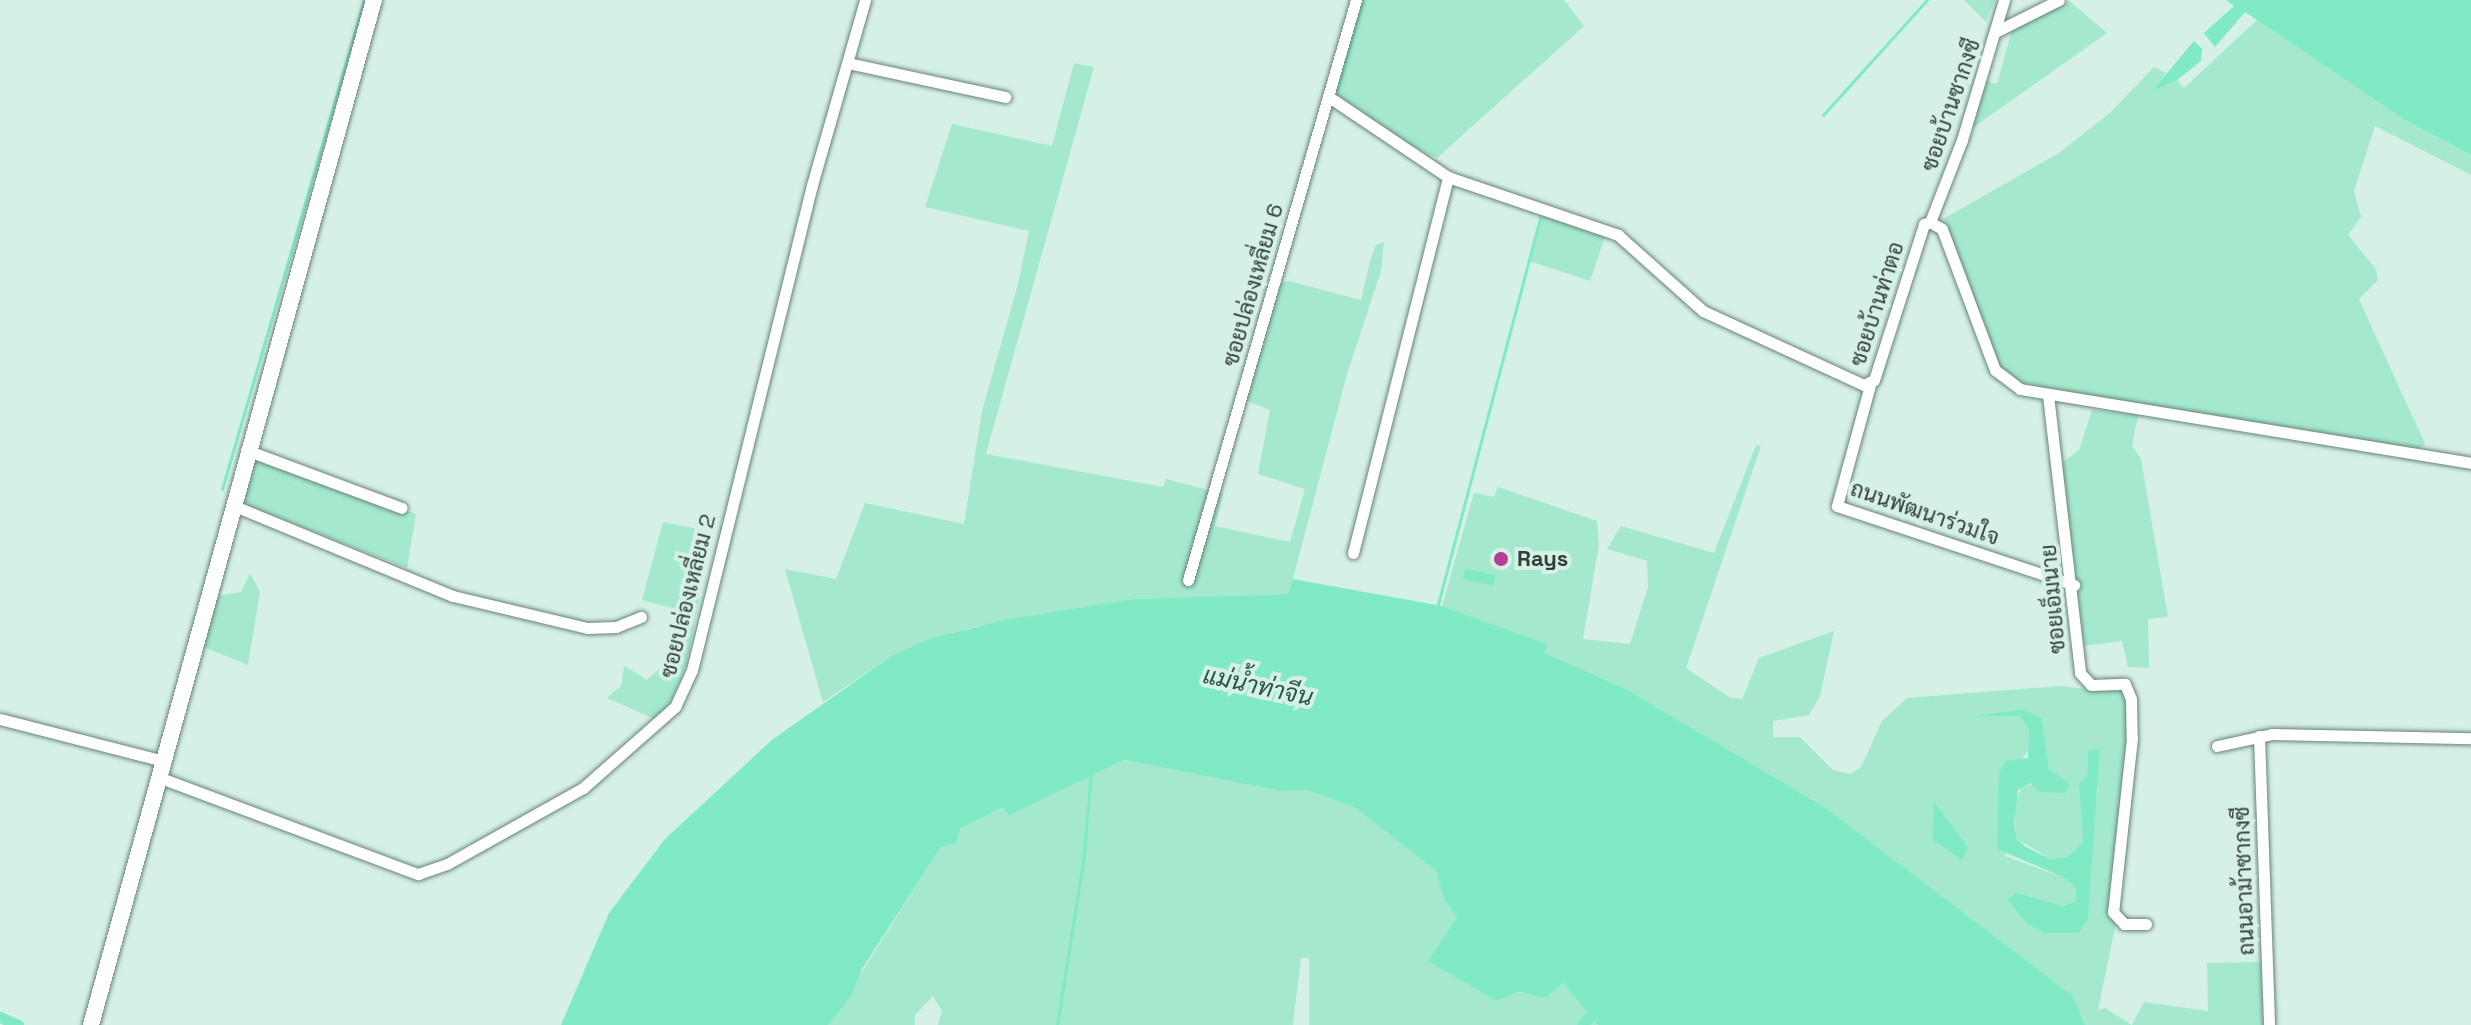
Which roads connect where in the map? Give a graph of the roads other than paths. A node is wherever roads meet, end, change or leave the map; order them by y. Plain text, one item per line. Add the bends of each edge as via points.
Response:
1 (374, 0) edge
2 (865, 0) edge
3 (1356, 0) edge
4 (2004, 0) edge
5 (2059, 0) edge
6 (1997, 31) junction
7 (848, 63) junction
8 (1005, 97) dead end
9 (1329, 97) junction
10 (1448, 177) junction
11 (1930, 222) junction
12 (1870, 385) junction
13 (2048, 395) junction
14 (246, 450) junction
15 (2471, 463) edge
16 (232, 505) junction
17 (402, 508) dead end
18 (1353, 553) dead end
19 (1188, 580) dead end
20 (2074, 585) junction
21 (641, 617) dead end
22 (0, 719) edge
23 (2259, 736) junction
24 (2471, 738) edge
25 (2217, 746) dead end
26 (161, 769) junction
27 (2146, 924) dead end
28 (91, 1025) edge
29 (2269, 1025) edge

1 - 14 street
2 - 7 street, ซอยปล่องเหลี่ยม 2
3 - 9 street, ซอยปล่องเหลี่ยม 6
4 - 6 street, ซอยบ้านซากงซี
5 - 6 street
6 - 11 street, ซอยบ้านซากงซี
7 - 8 street
7 - 26 street, ซอยปล่องเหลี่ยม 2 via 812,185 692,670 675,707 656,727 583,788 447,864 418,874
9 - 10 street, ซอยบ้านท่าตอ
9 - 19 street, ซอยปล่องเหลี่ยม 6
10 - 12 street, ซอยบ้านท่าตอ via 1618,235 1703,311 1750,337
10 - 18 street
11 - 12 street, ซอยบ้านท่าตอ via 1924,224
11 - 13 street, ซอยบ้านท่าตอ via 1942,229 1995,370 2020,389
12 - 20 street, ถนนพัฒนาร่วมใจ via 1837,506
13 - 15 street, ซอยบ้านท่าตอ
13 - 20 street, ซอยเอ็มนาย
14 - 16 street
14 - 17 street
16 - 21 street via 453,596 587,628 616,627
16 - 26 street
20 - 27 street, ซอยเอ็มนาย via 2080,673 2091,685 2125,684 2131,699 2132,738 2113,912 2124,924
22 - 26 street, ซอยปล่องเหลี่ยม 2
23 - 24 street
23 - 25 street
23 - 29 street, ถนนอาม้าซากงซี
26 - 28 street

